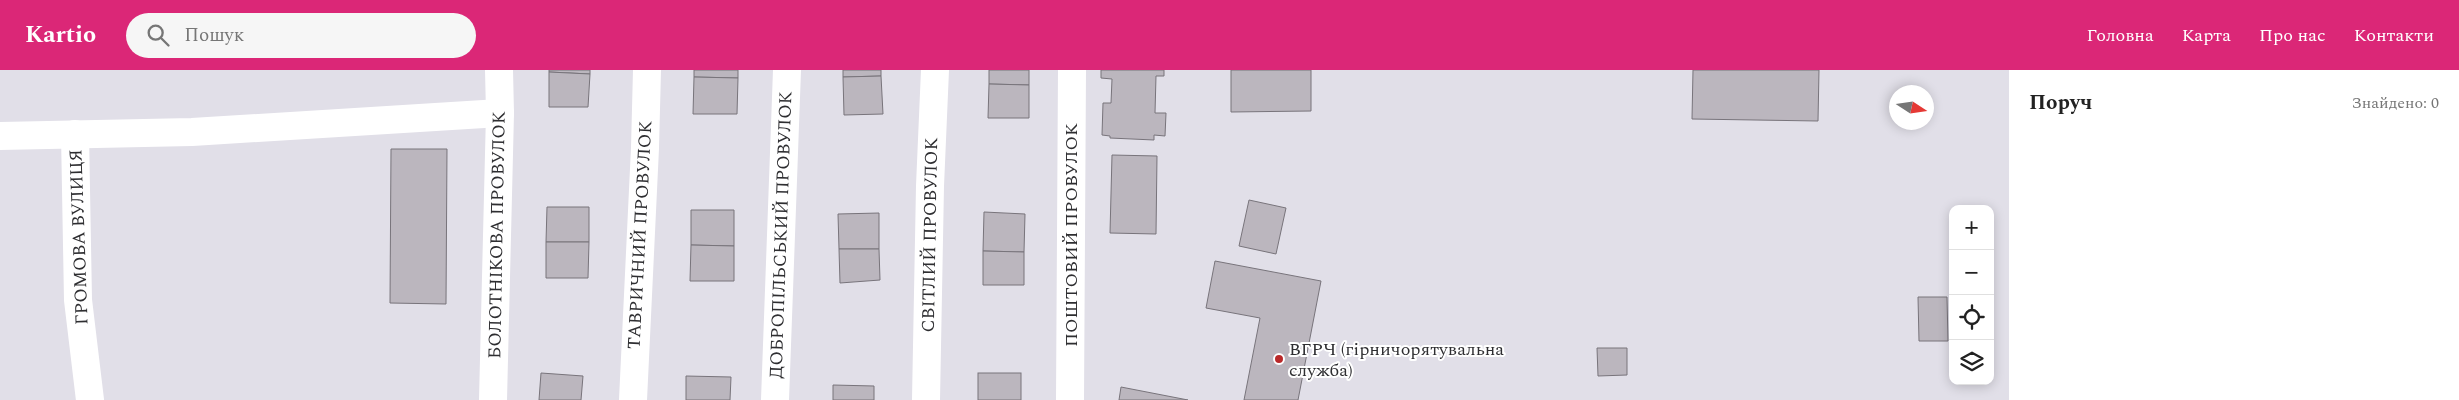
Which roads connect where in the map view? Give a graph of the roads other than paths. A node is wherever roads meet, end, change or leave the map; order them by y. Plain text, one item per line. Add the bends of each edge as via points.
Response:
1 (499, 70) edge
2 (646, 70) edge
3 (787, 70) edge
4 (935, 70) edge
5 (1072, 70) edge
6 (500, 112) junction
7 (76, 134) junction
8 (0, 136) edge
9 (90, 400) edge
10 (494, 400) edge
11 (634, 400) edge
12 (775, 400) edge
13 (926, 400) edge
14 (1070, 400) edge

1 - 6 street, БОЛОТНІКОВА ПРОВУЛОК
2 - 11 street, ТАВРИЧНИЙ ПРОВУЛОК
3 - 12 street, ДОБРОПІЛЬСЬКИЙ ПРОВУЛОК
4 - 13 street, СВІТЛИЙ ПРОВУЛОК
5 - 14 street, ПОШТОВИЙ ПРОВУЛОК
6 - 7 street via 192,132
6 - 10 street, БОЛОТНІКОВА ПРОВУЛОК
7 - 8 street
7 - 9 street, ГРОМОВА ВУЛИЦЯ via 78,300

